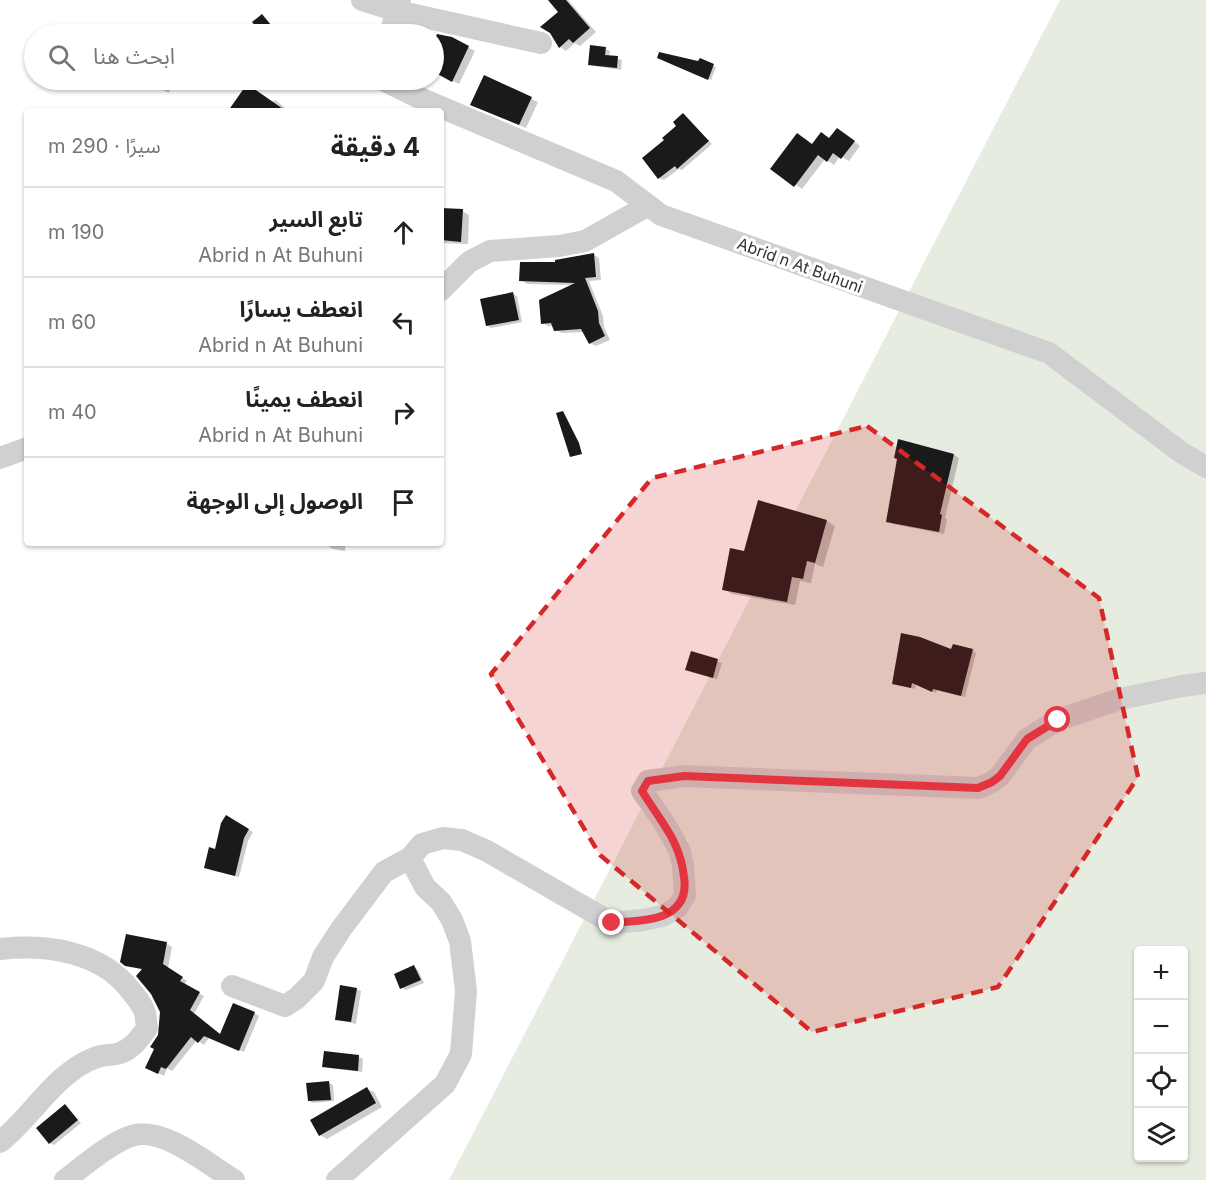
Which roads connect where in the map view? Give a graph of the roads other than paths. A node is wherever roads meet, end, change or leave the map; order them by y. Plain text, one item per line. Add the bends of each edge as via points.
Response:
1 (362, 0) edge
2 (398, 6) edge
3 (393, 24) edge
4 (541, 43) dead end
5 (404, 90) edge
6 (443, 108) edge
7 (444, 108) edge
8 (647, 206) junction
9 (444, 287) edge
10 (24, 449) edge
11 (0, 458) edge
12 (1206, 467) edge
13 (1206, 683) edge
14 (410, 858) junction
15 (0, 949) edge
16 (232, 986) dead end
17 (0, 1142) edge
18 (66, 1180) edge
19 (234, 1180) edge
20 (337, 1180) edge

1 - 2 street
2 - 3 street
2 - 4 street
5 - 6 street, Abrid n At Buhuni
7 - 8 street, Abrid n At Buhuni via 616,181
8 - 9 street via 585,241 490,251 469,262
8 - 12 street, Abrid n At Buhuni via 661,215 1049,353
10 - 11 street
13 - 14 street via 1120,699 1058,720 1027,739 1000,776 978,788 684,776 648,781 642,791 680,852 685,884 685,895 677,908 662,916 612,923 462,840 443,838 422,844
14 - 16 street via 384,872 341,928 314,981 297,998 285,1006
14 - 20 street via 425,887 452,920 460,941 466,991 460,1054 445,1084
15 - 17 street via 34,947 70,952 102,964 127,985 144,1008 147,1028 137,1042 120,1054 98,1057 73,1070
18 - 19 street via 135,1134 155,1135 182,1146

